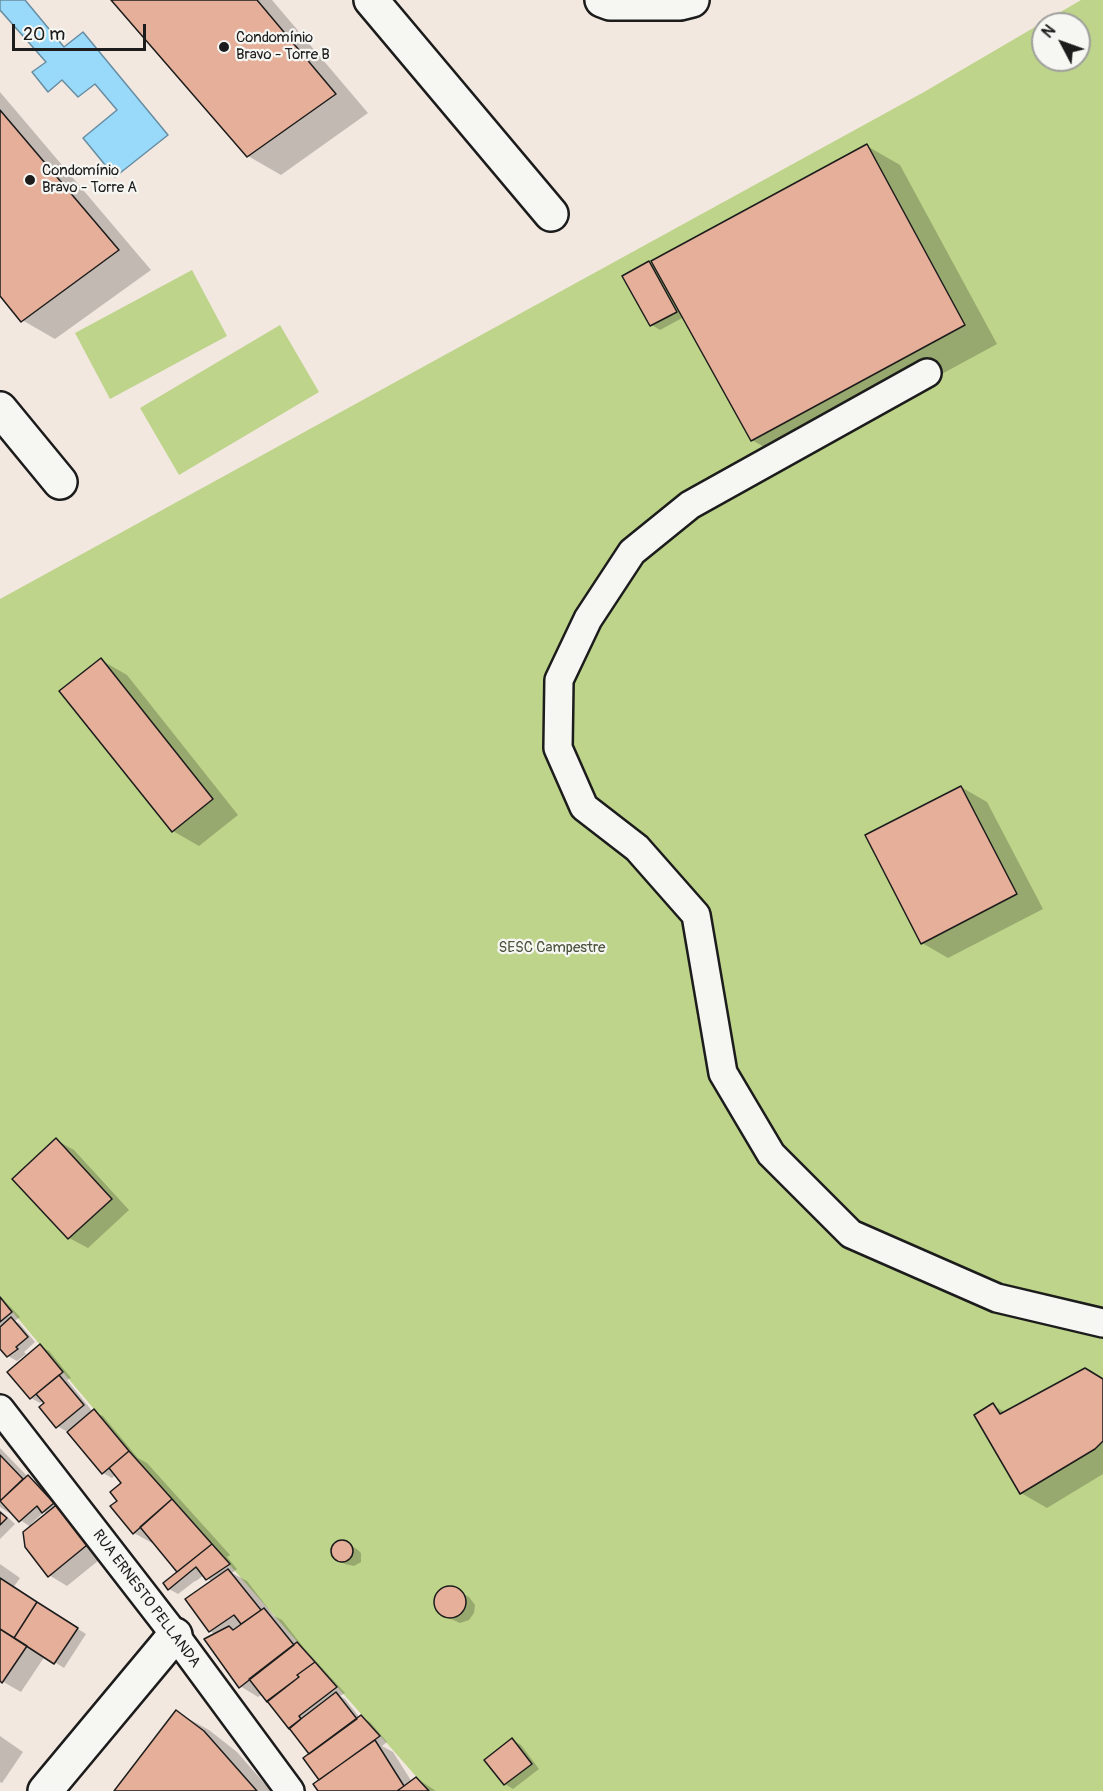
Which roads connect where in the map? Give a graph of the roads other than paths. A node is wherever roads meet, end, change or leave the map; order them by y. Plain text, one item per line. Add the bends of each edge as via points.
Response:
1 (371, 0) edge
2 (602, 0) edge
3 (692, 0) edge
4 (550, 214) dead end
5 (927, 373) dead end
6 (0, 410) edge
7 (60, 482) dead end
8 (1103, 1323) edge
9 (0, 1409) edge
10 (175, 1635) junction
11 (45, 1791) edge
12 (290, 1791) edge

1 - 4 street
2 - 3 street
5 - 8 lane via 690,505 632,552 588,619 559,680 558,748 584,807 637,848 696,915 723,1072 771,1154 851,1234 997,1298
6 - 7 street
9 - 10 lane, RUA ERNESTO PELLANDA
10 - 11 street
10 - 12 lane, RUA ERNESTO PELLANDA

